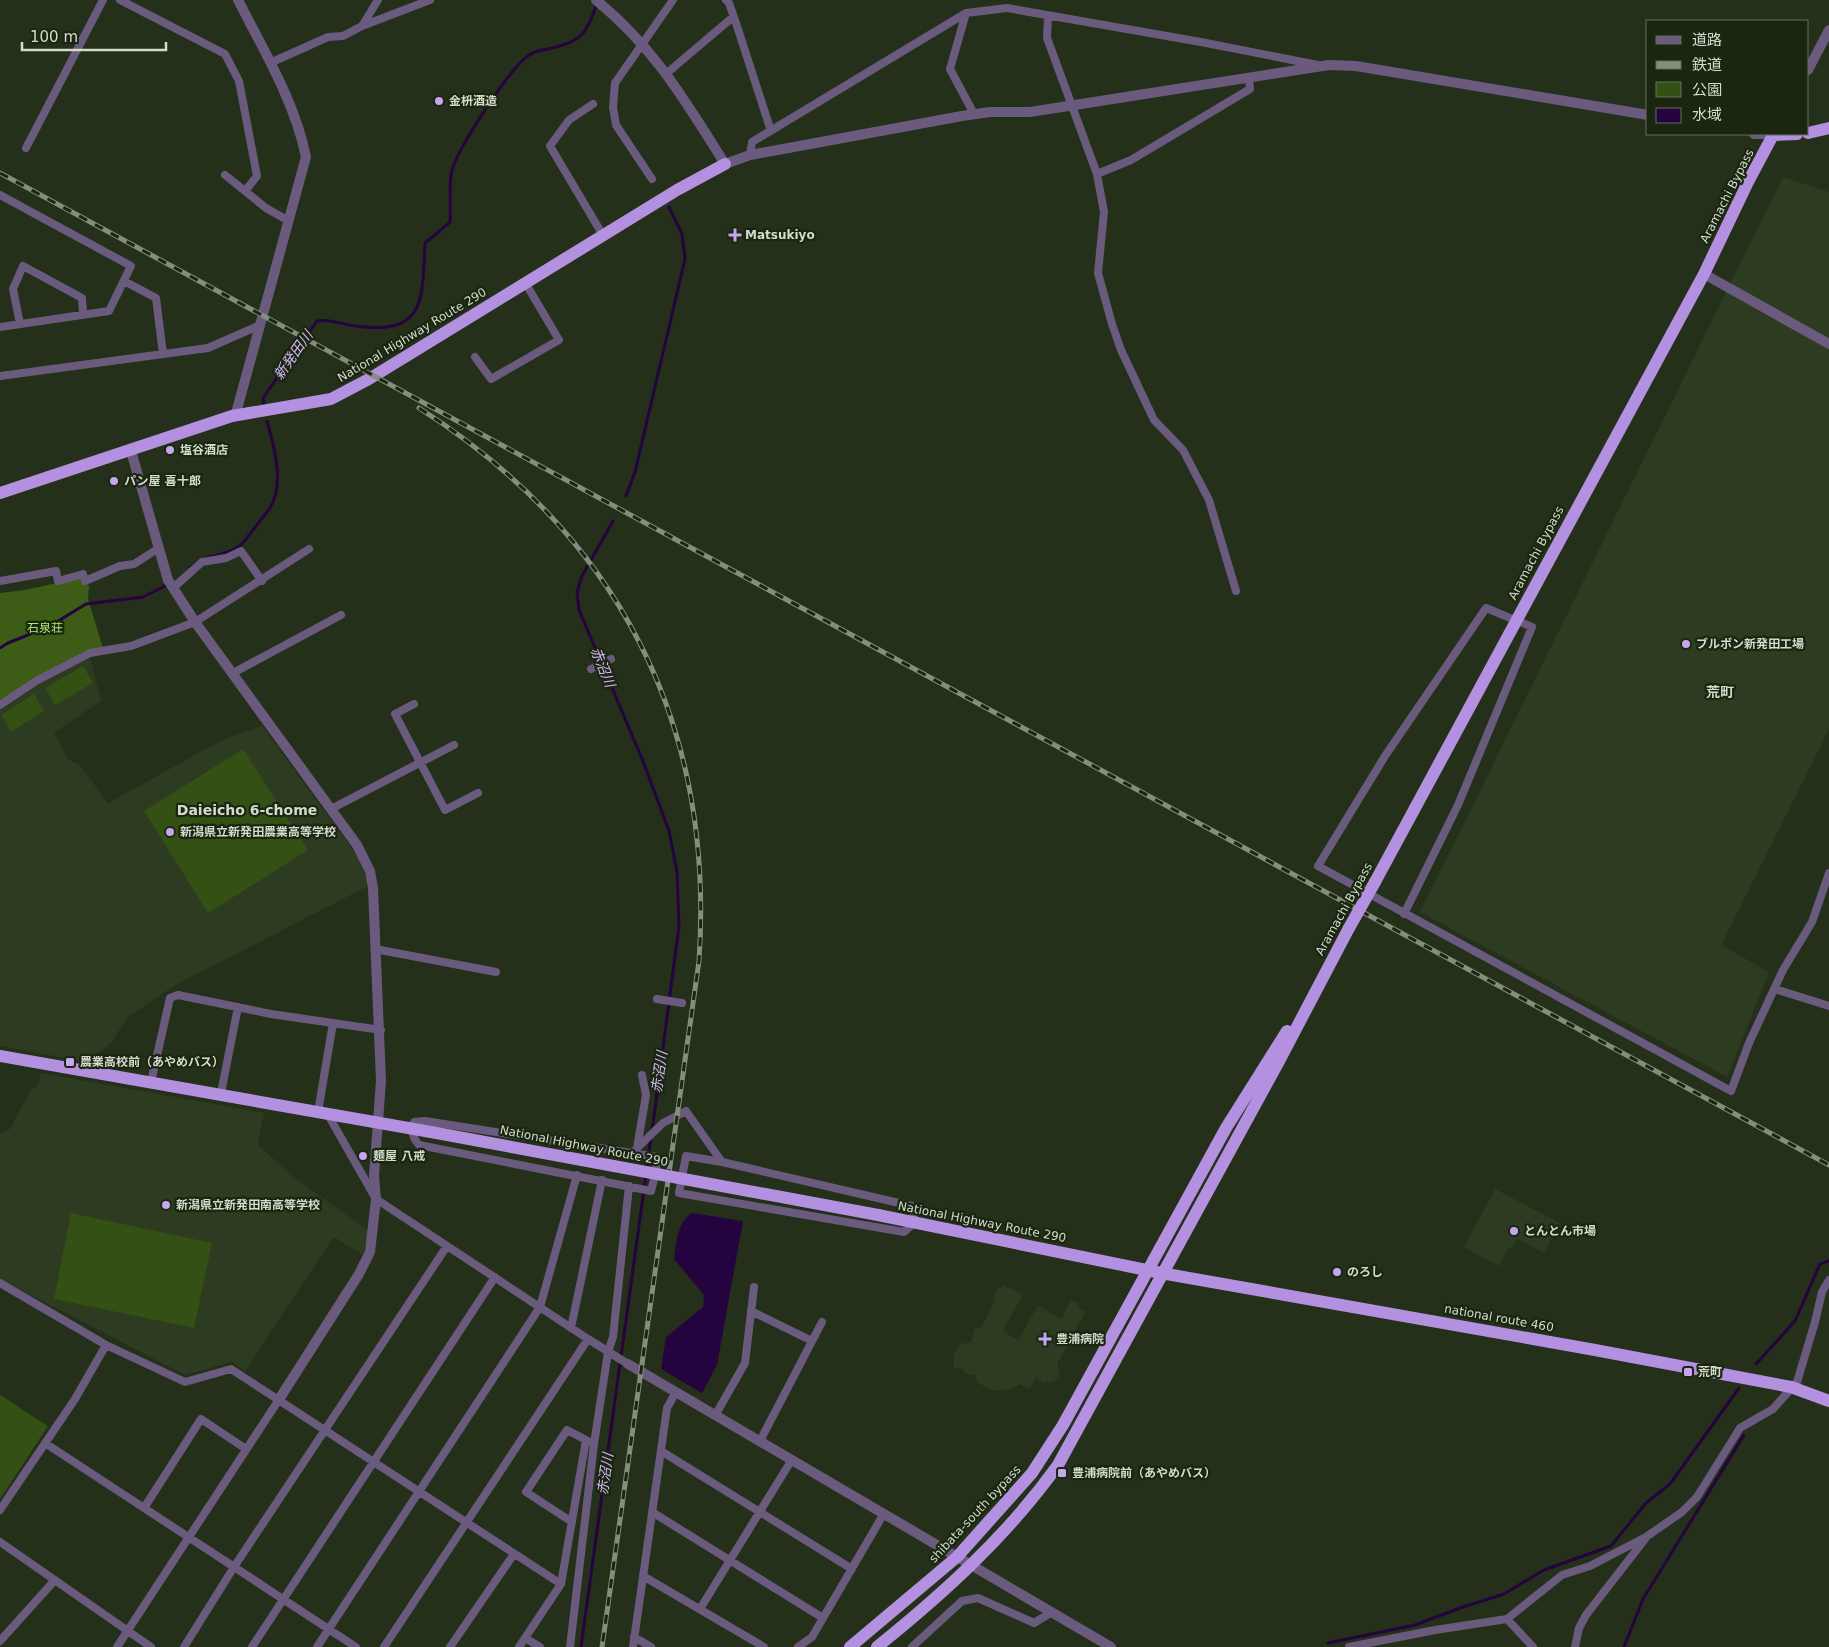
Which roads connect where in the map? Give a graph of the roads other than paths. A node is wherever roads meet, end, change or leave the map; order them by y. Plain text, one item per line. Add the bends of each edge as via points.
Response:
1 (103, 0) edge
2 (120, 0) edge
3 (238, 0) edge
4 (378, 0) edge
5 (430, 0) edge
6 (673, 0) edge
7 (726, 0) edge
8 (599, 3) edge
9 (966, 13) junction
10 (1048, 16) junction
11 (733, 17) junction
12 (362, 26) junction
13 (1829, 30) edge
14 (642, 43) junction
15 (270, 63) junction
16 (1323, 66) junction
17 (1809, 68) edge
18 (667, 73) junction
19 (1249, 77) junction
20 (593, 104) dead end
21 (1071, 105) junction
22 (974, 114) junction
23 (1646, 115) edge
24 (1829, 128) edge
25 (771, 131) junction
26 (1809, 132) edge
27 (1773, 135) edge
28 (26, 148) dead end
29 (750, 155) junction
30 (725, 164) junction
31 (1097, 174) junction
32 (225, 175) dead end
33 (652, 179) dead end
34 (244, 191) junction
35 (1, 198) edge
36 (287, 220) junction
37 (604, 237) junction
38 (1704, 274) junction
39 (124, 281) junction
40 (526, 284) junction
41 (84, 314) junction
42 (20, 324) junction
43 (260, 324) junction
44 (0, 327) edge
45 (1829, 344) edge
46 (163, 354) junction
47 (475, 357) dead end
48 (0, 376) edge
49 (232, 416) junction
50 (130, 450) junction
51 (0, 493) edge
52 (159, 548) junction
53 (309, 549) dead end
54 (0, 581) edge
55 (262, 581) junction
56 (171, 584) junction
57 (1236, 591) dead end
58 (341, 615) dead end
59 (1517, 619) junction
60 (196, 622) junction
61 (612, 659) dead end
62 (591, 669) dead end
63 (233, 673) junction
64 (414, 704) dead end
65 (0, 706) edge
66 (454, 744) dead end
67 (418, 762) junction
68 (478, 793) dead end
69 (332, 809) junction
70 (1829, 873) edge
71 (1404, 914) junction
72 (375, 949) junction
73 (496, 972) dead end
74 (1320, 982) junction
75 (1775, 989) junction
76 (657, 999) dead end
77 (682, 1003) dead end
78 (1829, 1006) edge
79 (238, 1008) junction
80 (333, 1023) junction
81 (381, 1030) junction
82 (0, 1056) edge
83 (642, 1075) dead end
84 (151, 1082) junction
85 (221, 1093) junction
86 (322, 1112) junction
87 (380, 1122) junction
88 (411, 1129) junction
89 (634, 1150) junction
90 (722, 1162) junction
91 (577, 1175) junction
92 (602, 1180) junction
93 (629, 1186) junction
94 (376, 1200) junction
95 (915, 1222) junction
96 (447, 1246) junction
97 (1146, 1270) junction
98 (1161, 1273) junction
99 (495, 1277) junction
100 (1829, 1280) edge
101 (0, 1283) edge
102 (754, 1288) dead end
103 (540, 1307) junction
104 (751, 1311) junction
105 (822, 1322) dead end
106 (571, 1328) junction
107 (588, 1340) junction
108 (812, 1341) junction
109 (106, 1345) junction
110 (608, 1352) junction
111 (628, 1364) joint
112 (1791, 1387) junction
113 (676, 1392) junction
114 (278, 1401) junction
115 (1829, 1401) edge
116 (716, 1414) junction
117 (325, 1432) junction
118 (586, 1440) junction
119 (760, 1441) junction
120 (45, 1443) junction
121 (594, 1444) junction
122 (246, 1449) junction
123 (661, 1451) junction
124 (790, 1461) junction
125 (373, 1463) junction
126 (418, 1492) junction
127 (144, 1508) junction
128 (0, 1510) edge
129 (652, 1512) junction
130 (759, 1512) junction
131 (883, 1515) junction
132 (572, 1522) junction
133 (468, 1524) junction
134 (189, 1537) junction
135 (1646, 1537) junction
136 (0, 1542) edge
137 (514, 1554) junction
138 (957, 1557) junction
139 (730, 1560) junction
140 (972, 1566) junction
141 (234, 1567) junction
142 (852, 1569) junction
143 (643, 1576) junction
144 (55, 1580) junction
145 (561, 1584) junction
146 (283, 1600) junction
147 (700, 1609) junction
148 (1052, 1612) junction
149 (823, 1618) junction
150 (1507, 1619) junction
151 (329, 1629) junction
152 (127, 1632) junction
153 (634, 1637) junction
154 (525, 1638) junction
155 (0, 1641) edge
156 (117, 1647) edge
157 (151, 1647) edge
158 (184, 1647) edge
159 (252, 1647) edge
160 (318, 1647) edge
161 (356, 1647) edge
162 (384, 1647) edge
163 (450, 1647) edge
164 (519, 1647) edge
165 (540, 1647) edge
166 (570, 1647) edge
167 (633, 1647) edge
168 (652, 1647) edge
169 (764, 1647) edge
170 (798, 1647) edge
171 (850, 1647) edge
172 (877, 1647) edge
173 (912, 1647) edge
174 (1111, 1647) edge
175 (1349, 1647) edge
176 (1533, 1647) edge
177 (1575, 1647) edge

1 - 28 street
2 - 34 street via 226,54 239,80 256,176
3 - 15 street
4 - 12 street
5 - 12 street
6 - 14 street
7 - 11 street
8 - 14 street
9 - 10 street via 1007,8
9 - 22 street via 950,69
9 - 25 street
10 - 16 street
10 - 21 street via 1047,38
11 - 18 street
11 - 25 street
12 - 15 street
13 - 17 street
14 - 18 street
14 - 33 street via 615,83 613,107 616,125
15 - 36 street via 302,136 306,157
16 - 19 street
16 - 23 street via 1356,66
18 - 30 street
19 - 21 street
19 - 31 street via 1250,89 1131,160
20 - 37 street via 570,120 550,146
21 - 22 street via 1030,112
21 - 31 street
22 - 29 street
24 - 26 highway
25 - 29 street via 752,142
27 - 38 highway, Aramachi Bypass
29 - 30 street
30 - 37 highway, National Highway Route 290 via 677,190
31 - 57 street via 1104,212 1098,273 1112,324 1154,420 1182,450 1209,500
32 - 34 street
34 - 36 street
35 - 39 street via 131,266
36 - 43 street
37 - 40 highway, National Highway Route 290
38 - 45 street
38 - 59 highway, Aramachi Bypass
39 - 41 street via 109,310
39 - 46 street via 156,298
40 - 47 street via 559,340 492,380
40 - 49 highway, National Highway Route 290 via 332,399
41 - 42 street
41 - 42 street via 82,298 23,266 13,289
42 - 44 street
43 - 46 street via 208,348
43 - 49 street via 236,412
46 - 48 street
49 - 50 highway, National Highway Route 290
50 - 51 highway, National Highway Route 290
50 - 52 street
52 - 54 street via 134,564 120,566 85,581 84,574 58,581 56,571
52 - 56 street
53 - 55 street
55 - 56 street via 241,551 226,558 202,562
55 - 60 street
56 - 60 street
58 - 63 street
59 - 71 street via 1532,627 1458,806
59 - 71 street via 1486,608 1385,756 1318,866
59 - 74 highway, Aramachi Bypass, bridge
60 - 63 street
60 - 65 street via 131,646 90,653 36,681
61 - 62 street
63 - 69 street
64 - 67 street via 395,714
66 - 67 street
67 - 68 street via 445,810
67 - 69 street
69 - 72 street via 370,871
70 - 75 street via 1812,922
71 - 75 street via 1731,1091
72 - 73 street
72 - 81 street
74 - 97 highway, Aramachi Bypass via 1268,1058
74 - 98 highway, Aramachi Bypass
75 - 78 street
76 - 77 street
79 - 80 street
79 - 84 street via 178,995 170,998
79 - 85 street
80 - 81 street
80 - 86 street
81 - 87 street
82 - 84 highway, National Highway Route 290
83 - 89 street via 646,1095
84 - 85 highway, National Highway Route 290
85 - 86 highway, National Highway Route 290
86 - 87 highway, National Highway Route 290
86 - 94 street
87 - 88 highway, National Highway Route 290
87 - 94 street via 374,1176
88 - 89 street via 414,1122 425,1121
88 - 91 street via 419,1145
88 - 95 highway, National Highway Route 290, bridge
89 - 90 street via 663,1123 686,1111
89 - 93 street via 657,1157 656,1172 650,1190
90 - 95 street via 912,1206
90 - 95 street via 686,1156 679,1193 904,1232
91 - 92 street
91 - 103 street
92 - 93 street
92 - 106 street
93 - 110 street via 613,1338
94 - 96 street
94 - 114 street via 370,1252 363,1267
95 - 97 highway, National Highway Route 290
96 - 99 street
96 - 117 street
97 - 98 highway, National Highway Route 290
97 - 138 highway, shibata-south bypass via 1046,1452 1014,1495
98 - 112 highway, national route 460
98 - 140 highway via 1058,1465
99 - 103 street
99 - 125 street
100 - 112 street via 1822,1292 1797,1382
101 - 109 street
102 - 104 street
103 - 106 street
103 - 126 street
104 - 108 street
104 - 116 street via 745,1363
105 - 108 street
106 - 107 street
107 - 110 street
107 - 133 street
108 - 119 street
109 - 114 street via 185,1382 231,1369
109 - 120 street
110 - 111 street
110 - 121 street
111 - 113 street
112 - 115 highway, national route 460
112 - 135 street via 1773,1409 1740,1428 1697,1497 1682,1512
113 - 116 street
113 - 123 street via 667,1408
114 - 117 street
114 - 122 street
116 - 119 street
117 - 125 street
117 - 141 street
118 - 121 street
118 - 132 street
118 - 132 street via 567,1430 526,1492
119 - 124 street
120 - 127 street
120 - 128 street
121 - 166 street
122 - 127 street via 201,1419
122 - 134 street
123 - 129 street
123 - 130 street
124 - 130 street
124 - 131 street
125 - 126 street
125 - 146 street
126 - 133 street
126 - 151 street
127 - 134 street
129 - 139 street
129 - 143 street
130 - 139 street
130 - 142 street
131 - 138 street
131 - 142 street
132 - 145 street
133 - 137 street
133 - 162 street
134 - 141 street
134 - 152 street
135 - 150 street via 1590,1566 1562,1575
135 - 177 street via 1586,1615
136 - 144 street
137 - 145 street
137 - 163 street
138 - 140 street
138 - 171 highway, shibata-south bypass
139 - 147 street
139 - 149 street
140 - 148 street
140 - 172 highway
141 - 146 street
141 - 158 street
142 - 149 street
143 - 147 street
143 - 153 street
144 - 152 street
144 - 155 street
145 - 154 street
146 - 151 street
146 - 159 street
147 - 169 street
148 - 173 street via 1034,1623 978,1598 962,1601
148 - 174 street
149 - 170 street via 812,1637
150 - 175 street
150 - 176 street
151 - 160 street
151 - 161 street
152 - 156 street
152 - 157 street
153 - 167 street
153 - 168 street
154 - 164 street
154 - 165 street

